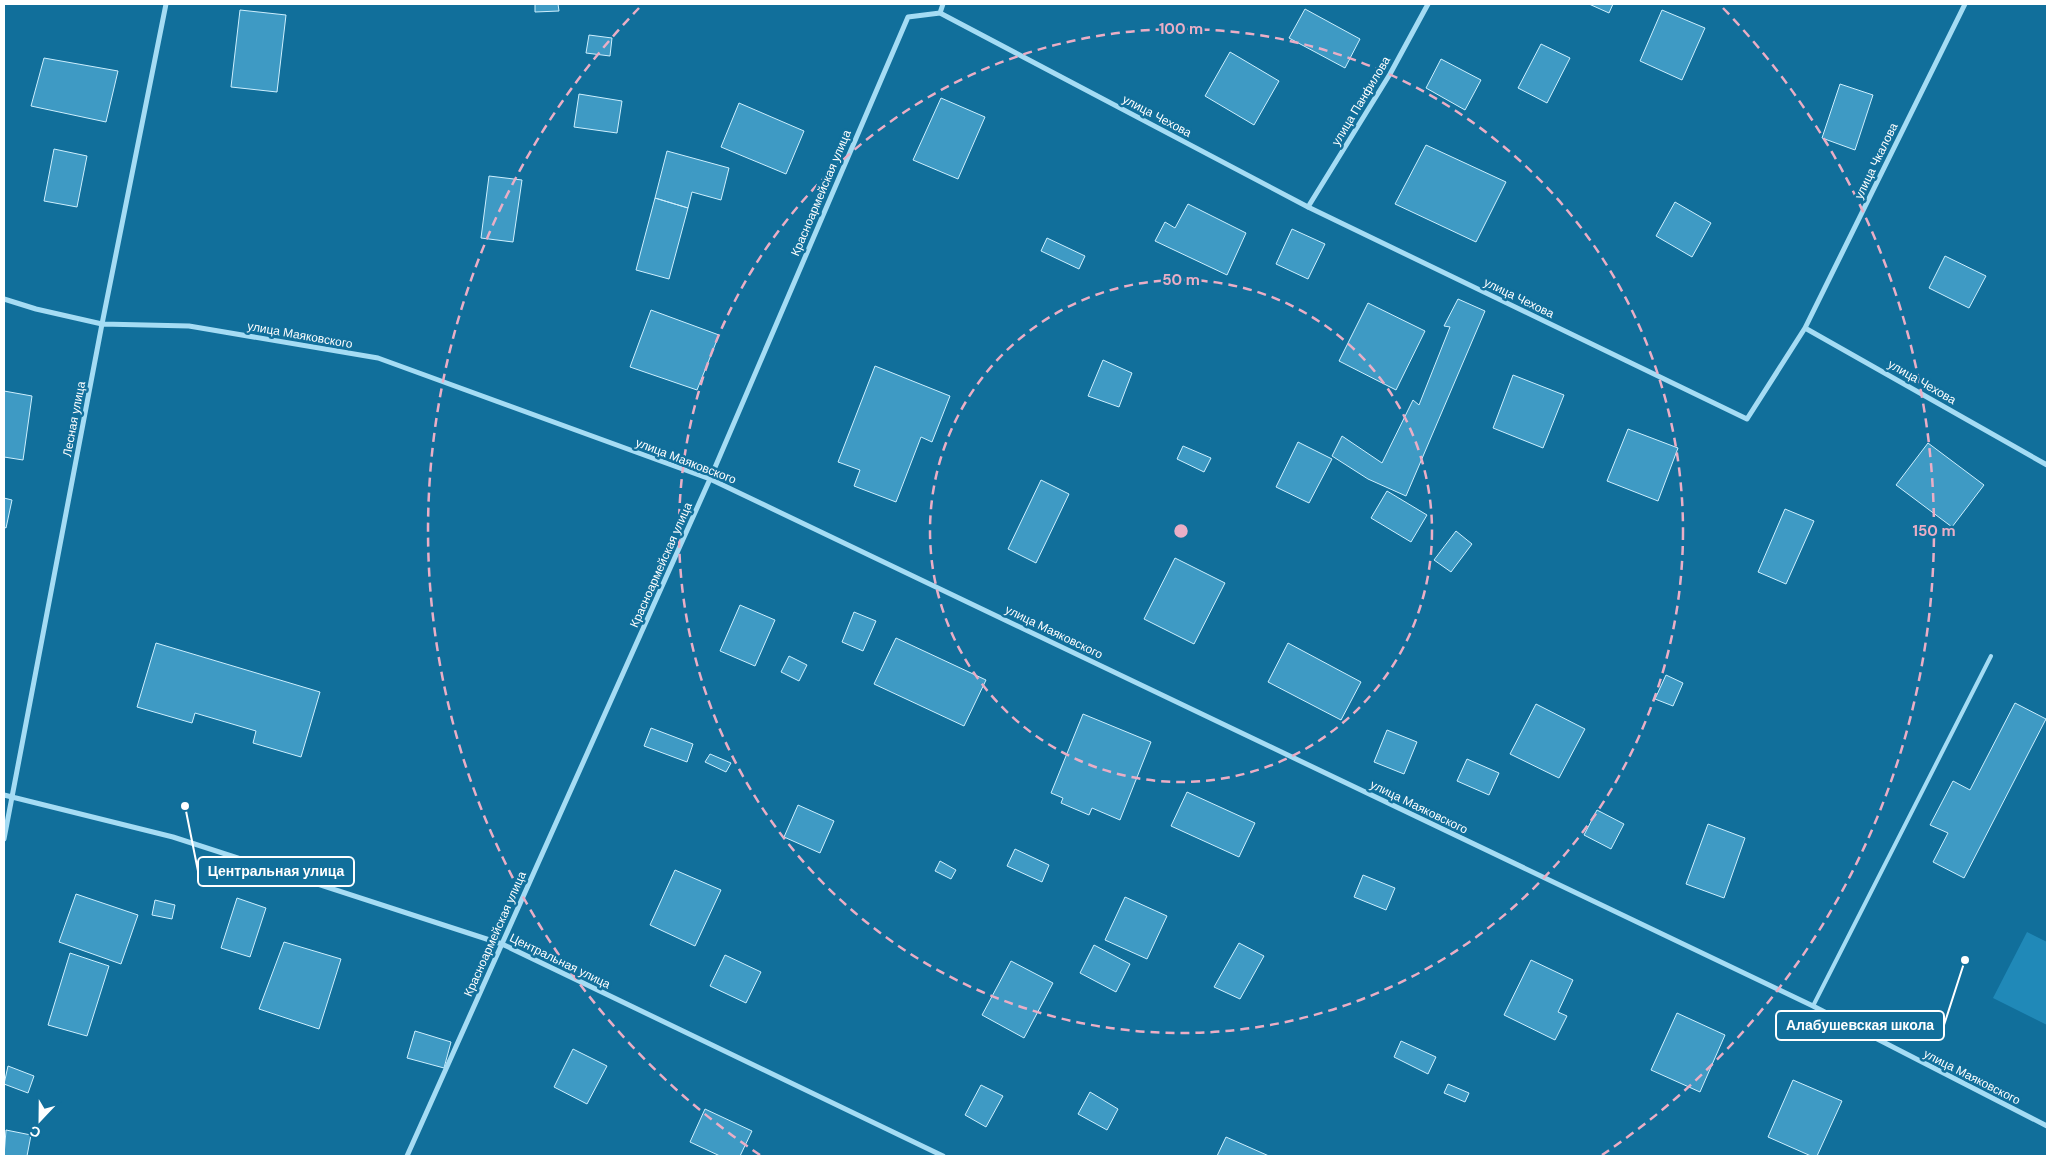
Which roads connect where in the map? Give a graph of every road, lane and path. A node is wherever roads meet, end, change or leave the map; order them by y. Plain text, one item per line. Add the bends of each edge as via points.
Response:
1 (166, 4) edge
2 (943, 4) edge
3 (1428, 4) edge
4 (1965, 4) edge
5 (940, 13) junction
6 (1308, 207) junction
7 (4, 299) edge
8 (102, 324) junction
9 (1806, 328) junction
10 (2047, 464) edge
11 (710, 479) junction
12 (1991, 656) dead end
13 (4, 794) edge
14 (13, 797) junction
15 (4, 840) edge
16 (502, 944) junction
17 (1814, 1006) junction
18 (2047, 1126) edge
19 (407, 1156) edge
20 (943, 1156) edge

1 - 8 street, Лесная улица
2 - 5 street
3 - 6 street, улица Панфилова via 1390,74
4 - 9 street, улица Чкалова
5 - 6 street, улица Чехова
5 - 11 street, Красноармейская улица via 908,17
6 - 9 street, улица Чехова via 1747,419
7 - 8 street, улица Маяковского
8 - 11 street, улица Маяковского via 189,326 378,358
8 - 14 street, Лесная улица
9 - 10 street, улица Чехова
11 - 16 street, Красноармейская улица
11 - 17 street, улица Маяковского
12 - 17 lane
13 - 14 street, Центральная улица
14 - 15 street, Лесная улица
14 - 16 street, Центральная улица via 174,837
16 - 19 street, Красноармейская улица
16 - 20 street, Центральная улица
17 - 18 street, улица Маяковского

